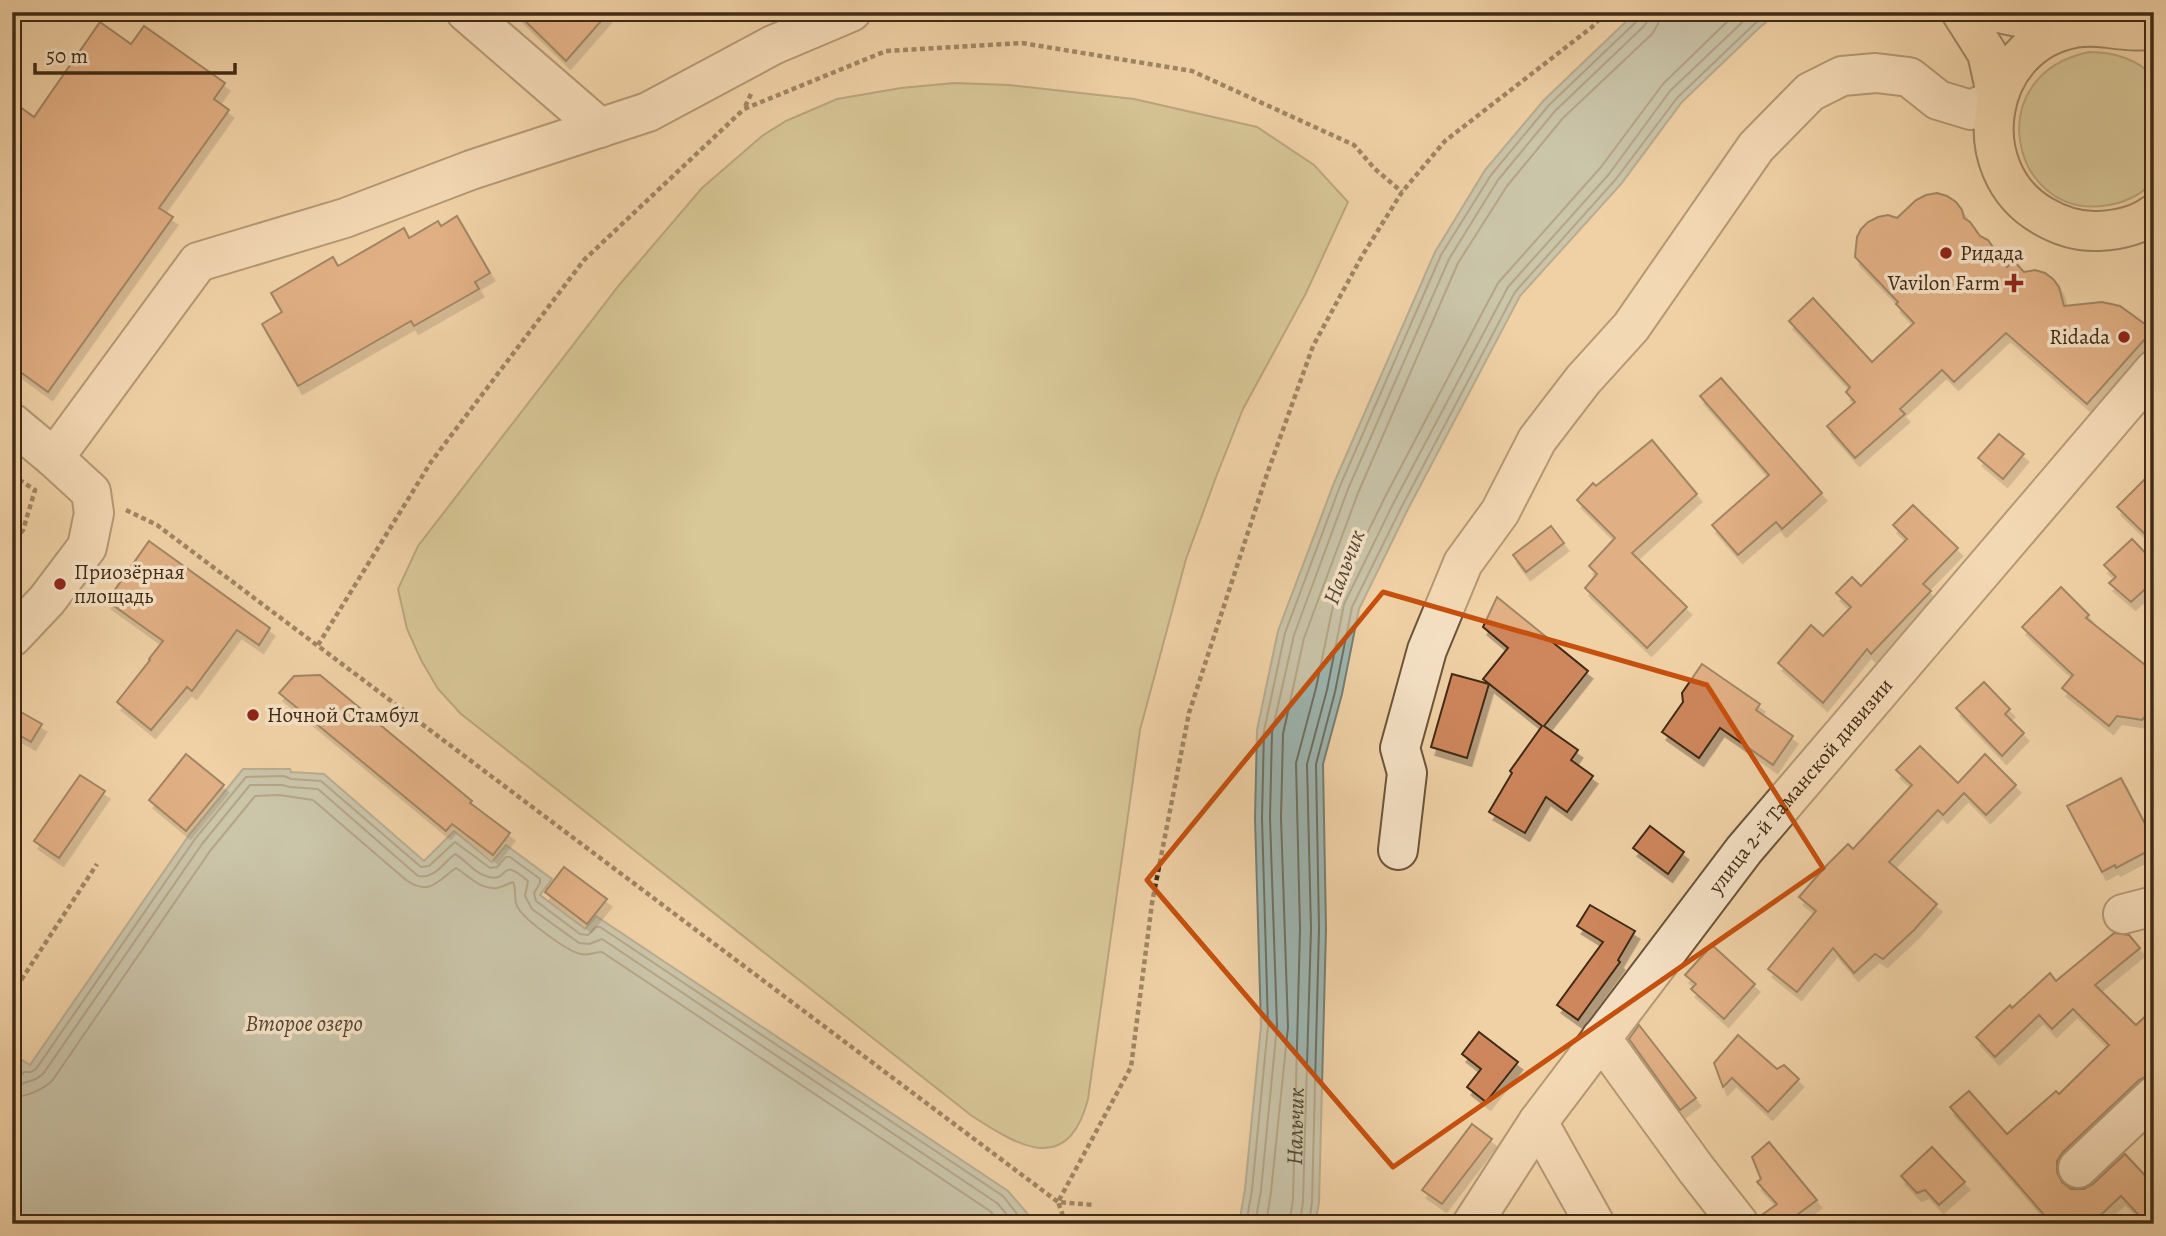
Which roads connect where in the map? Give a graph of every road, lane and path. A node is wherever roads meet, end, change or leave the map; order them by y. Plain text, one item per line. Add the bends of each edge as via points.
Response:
1 (466, 12) edge
2 (851, 12) edge
3 (1606, 12) edge
4 (1961, 12) edge
5 (1993, 12) edge
6 (2072, 28) junction
7 (770, 29) edge
8 (2145, 35) edge
9 (754, 88) dead end
10 (1997, 98) junction
11 (744, 109) junction
12 (600, 128) junction
13 (1402, 192) junction
14 (2142, 228) edge
15 (2154, 370) edge
16 (12, 423) edge
17 (54, 458) junction
18 (12, 475) edge
19 (91, 492) junction
20 (12, 544) edge
21 (12, 637) edge
22 (317, 645) junction
23 (1398, 850) dead end
24 (97, 864) dead end
25 (12, 993) edge
26 (1601, 1038) junction
27 (2154, 1096) edge
28 (1538, 1122) junction
29 (2078, 1168) dead end
30 (1058, 1202) junction
31 (1094, 1205) dead end
32 (1066, 1224) edge
33 (1472, 1224) edge
34 (1595, 1224) edge
35 (1740, 1224) edge

1 - 12 street
2 - 7 street
3 - 13 path via 1445,141
4 - 10 main road via 1987,53
5 - 6 main road
6 - 8 main road via 2100,26
6 - 10 main road via 2025,53
7 - 12 street via 648,112
9 - 11 path
10 - 14 main road via 1992,129 1997,160 2011,187 2032,210 2059,225 2089,232
10 - 23 street via 1971,110 1938,100 1909,77 1876,73 1842,76 1810,92 1756,147 1631,327 1537,440 1500,512 1462,563 1427,650 1400,748 1407,773
11 - 13 path via 886,51 1022,43 1192,71 1354,145
11 - 22 path via 584,260 431,462
12 - 17 street via 345,218 198,262
13 - 30 path via 1313,346 1267,474 1189,713 1152,903 1131,1067
15 - 26 street, улица 2-й Таманской дивизии via 1744,850
16 - 17 street
17 - 19 street
18 - 20 path via 35,490 23,530
19 - 21 street via 94,513 87,547
19 - 22 path via 157,525
22 - 30 path
24 - 25 path
26 - 28 street, улица 2-й Таманской дивизии
26 - 35 street
27 - 29 street
28 - 33 street, улица 2-й Таманской дивизии
28 - 34 street
30 - 31 path
30 - 32 path

